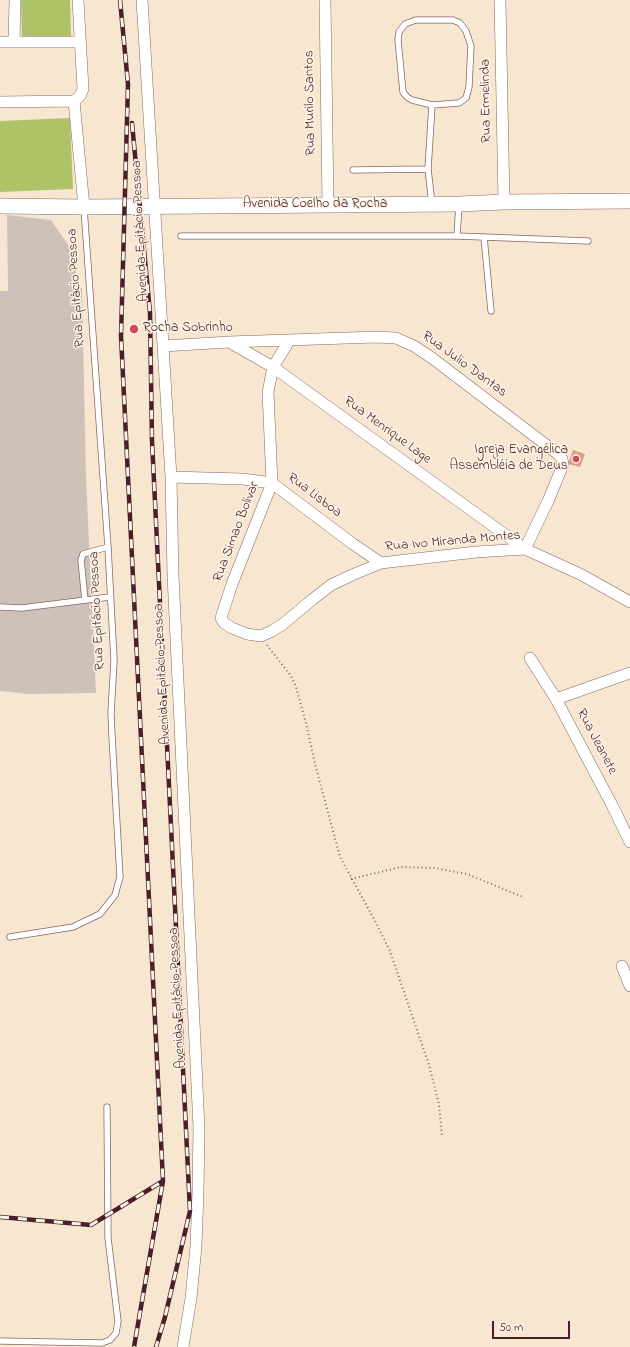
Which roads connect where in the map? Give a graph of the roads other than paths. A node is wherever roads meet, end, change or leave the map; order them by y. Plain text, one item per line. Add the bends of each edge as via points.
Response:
1 (15, 0) edge
2 (78, 0) edge
3 (142, 0) edge
4 (325, 0) edge
5 (500, 0) edge
6 (0, 42) edge
7 (14, 42) junction
8 (80, 42) junction
9 (74, 101) junction
10 (0, 102) edge
11 (432, 104) junction
12 (428, 169) junction
13 (353, 170) dead end
14 (630, 201) edge
15 (504, 202) junction
16 (432, 204) junction
17 (459, 204) junction
18 (328, 205) junction
19 (0, 206) edge
20 (155, 206) junction
21 (84, 207) junction
22 (181, 236) dead end
23 (457, 236) junction
24 (484, 237) junction
25 (588, 242) dead end
26 (492, 311) dead end
27 (288, 341) junction
28 (229, 342) junction
29 (163, 346) junction
30 (273, 367) junction
31 (171, 478) junction
32 (272, 483) junction
33 (108, 547) junction
34 (525, 549) junction
35 (381, 564) junction
36 (110, 597) junction
37 (85, 600) junction
38 (630, 602) edge
39 (0, 607) edge
40 (261, 636) joint
41 (530, 658) dead end
42 (630, 673) edge
43 (556, 699) junction
44 (630, 842) edge
45 (10, 938) dead end
46 (622, 966) dead end
47 (630, 986) edge
48 (107, 1107) dead end
49 (0, 1341) edge
50 (183, 1347) edge

1 - 7 street
2 - 8 street
3 - 20 street, Avenida Epitácio Pessoa
4 - 18 street, Rua Murilo Santos
5 - 15 street, Rua Ermelinda
6 - 7 street
7 - 8 street
8 - 9 street via 83,89
9 - 10 street
9 - 21 street
11 - 11 lane via 459,103 466,98 469,88 471,46 466,31 460,23 453,20 416,20 405,24 399,32 403,92 412,100
11 - 12 lane
12 - 13 lane
12 - 16 lane
14 - 15 main road, Avenida Coelho da Rocha
15 - 17 main road, Avenida Coelho da Rocha
16 - 17 main road, Avenida Coelho da Rocha
16 - 18 main road, Avenida Coelho da Rocha
17 - 23 lane
18 - 20 main road, Avenida Coelho da Rocha
19 - 21 main road, Avenida Coelho da Rocha
20 - 21 main road, Avenida Coelho da Rocha
20 - 29 street, Avenida Epitácio Pessoa
21 - 33 lane, Rua Epitácio Pessoa
22 - 23 lane
23 - 24 lane
24 - 25 lane
24 - 26 lane
27 - 28 street, Rua Julio Dantas
27 - 30 street, Rua Simao Bolivar
27 - 34 street, Rua Julio Dantas via 396,338 432,358 558,454 563,465
28 - 29 street, Rua Julio Dantas
28 - 30 street, Rua Menrique Lage
29 - 31 street, Avenida Epitácio Pessoa
30 - 32 street, Rua Simao Bolivar via 268,392
30 - 34 street, Rua Menrique Lage
31 - 32 street, Rua Lisboa via 243,479
31 - 50 street, Avenida Epitácio Pessoa via 199,1128 196,1246
32 - 35 street, Rua Lisboa
32 - 40 street, Rua Simao Bolivar via 221,618 232,628
33 - 36 lane, Rua Epitácio Pessoa
33 - 37 lane via 83,554 81,560
34 - 35 street, Rua Ivo Miranda Montes via 476,552
34 - 38 street, Rua Ivo Miranda Montes via 582,575
35 - 40 street, Rua Ivo Miranda Montes via 331,585 284,624
36 - 37 lane
36 - 45 lane, Rua Epitácio Pessoa via 114,660 111,713 120,877 115,894 100,914 73,927
37 - 39 lane via 22,608
41 - 43 street, Rua Jeanete
42 - 43 street
43 - 44 street, Rua Jeanete
46 - 47 street
48 - 49 lane via 108,1238 118,1321 116,1333 110,1340 102,1343

